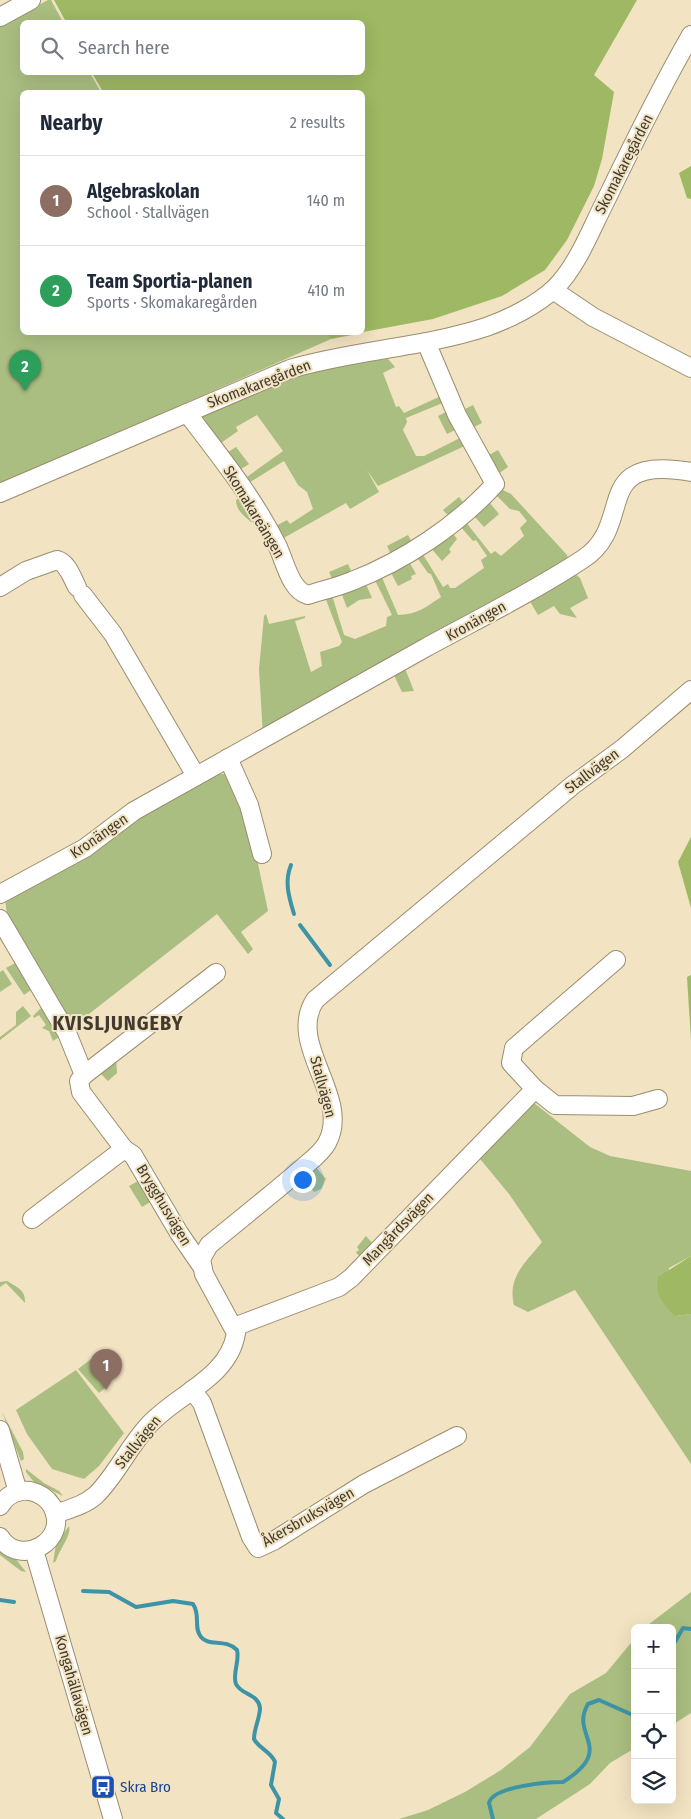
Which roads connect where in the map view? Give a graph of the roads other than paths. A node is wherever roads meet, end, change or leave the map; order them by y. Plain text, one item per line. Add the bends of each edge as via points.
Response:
1 (31, 0) edge
2 (0, 17) edge
3 (691, 35) edge
4 (553, 290) junction
5 (426, 342) junction
6 (691, 368) edge
7 (187, 413) junction
8 (691, 472) edge
9 (0, 493) edge
10 (2, 579) edge
11 (691, 690) edge
12 (228, 758) junction
13 (196, 776) junction
14 (262, 854) dead end
15 (0, 894) edge
16 (0, 919) edge
17 (616, 960) dead end
18 (216, 973) dead end
19 (84, 1075) junction
20 (535, 1089) junction
21 (658, 1099) dead end
22 (124, 1149) junction
23 (32, 1219) dead end
24 (201, 1265) junction
25 (234, 1327) junction
26 (192, 1390) junction
27 (0, 1430) edge
28 (456, 1436) dead end
29 (18, 1492) junction
30 (0, 1506) edge
31 (55, 1514) junction
32 (1, 1539) edge
33 (34, 1550) junction
34 (113, 1819) edge

1 - 2 street
3 - 4 street, Skomakaregården via 586,239
4 - 5 street, Skomakaregården via 512,316
4 - 6 street via 593,317
5 - 7 street, Skomakaregården via 322,360
5 - 7 street, Skomakareängen via 457,415 495,484 446,527 403,556 353,581 308,595 296,589 277,545 248,495
7 - 9 street, Skomakaregården
8 - 12 street, Kronängen via 657,469 632,475 618,499 604,536 587,557
10 - 13 street via 62,561 113,634
11 - 24 street, Stallvägen via 315,1000 310,1008 308,1026 331,1106 332,1127 326,1144 291,1178 209,1245
12 - 13 street, Kronängen
12 - 14 street via 248,804
13 - 15 street, Kronängen via 134,811 85,848
16 - 19 street, Brygghusvägen via 67,1033
17 - 20 street via 514,1048 511,1063
18 - 19 street
19 - 22 street, Brygghusvägen via 79,1081 81,1092
20 - 21 street via 555,1105 633,1106
20 - 25 street, Mangårdsvägen via 345,1283
22 - 23 street, Brygghusvägen
22 - 24 street, Brygghusvägen via 133,1155
24 - 25 street
25 - 26 street, Stallvägen via 235,1341 226,1361
26 - 28 street, Åkersbruksvägen via 202,1404 251,1538 258,1548 364,1484
26 - 31 street, Stallvägen via 146,1428 96,1495 79,1506
27 - 29 street
29 - 30 street via 10,1495
29 - 31 street via 38,1494 49,1502
31 - 33 street via 54,1533 46,1544
32 - 33 street via 16,1550
33 - 34 street, Kongahällavägen

